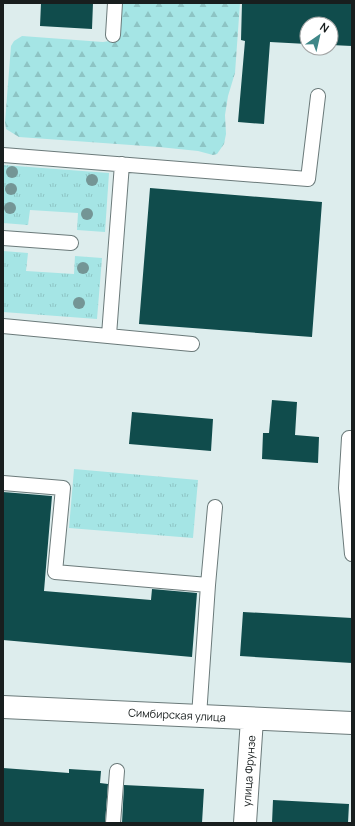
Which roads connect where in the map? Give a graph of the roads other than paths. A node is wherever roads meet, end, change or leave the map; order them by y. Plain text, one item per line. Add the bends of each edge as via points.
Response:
1 (115, 3) edge
2 (113, 35) dead end
3 (318, 96) dead end
4 (3, 155) edge
5 (122, 164) junction
6 (3, 238) edge
7 (71, 243) dead end
8 (3, 326) edge
9 (109, 335) junction
10 (192, 344) dead end
11 (352, 438) edge
12 (3, 483) edge
13 (215, 507) dead end
14 (352, 554) edge
15 (208, 585) junction
16 (3, 707) edge
17 (199, 716) junction
18 (252, 719) junction
19 (352, 723) edge
20 (118, 771) dead end
21 (113, 823) edge
22 (245, 823) edge

1 - 2 lane
3 - 5 lane via 308,179
4 - 5 lane
5 - 9 lane
6 - 7 lane
8 - 9 lane
9 - 10 lane
11 - 14 lane via 349,438 346,488
12 - 15 lane via 63,488 55,572
13 - 15 lane
15 - 17 lane
16 - 17 street, Симбирская улица
17 - 18 street, Симбирская улица
18 - 19 street, Симбирская улица
18 - 22 street, улица Фрунзе
20 - 21 lane

